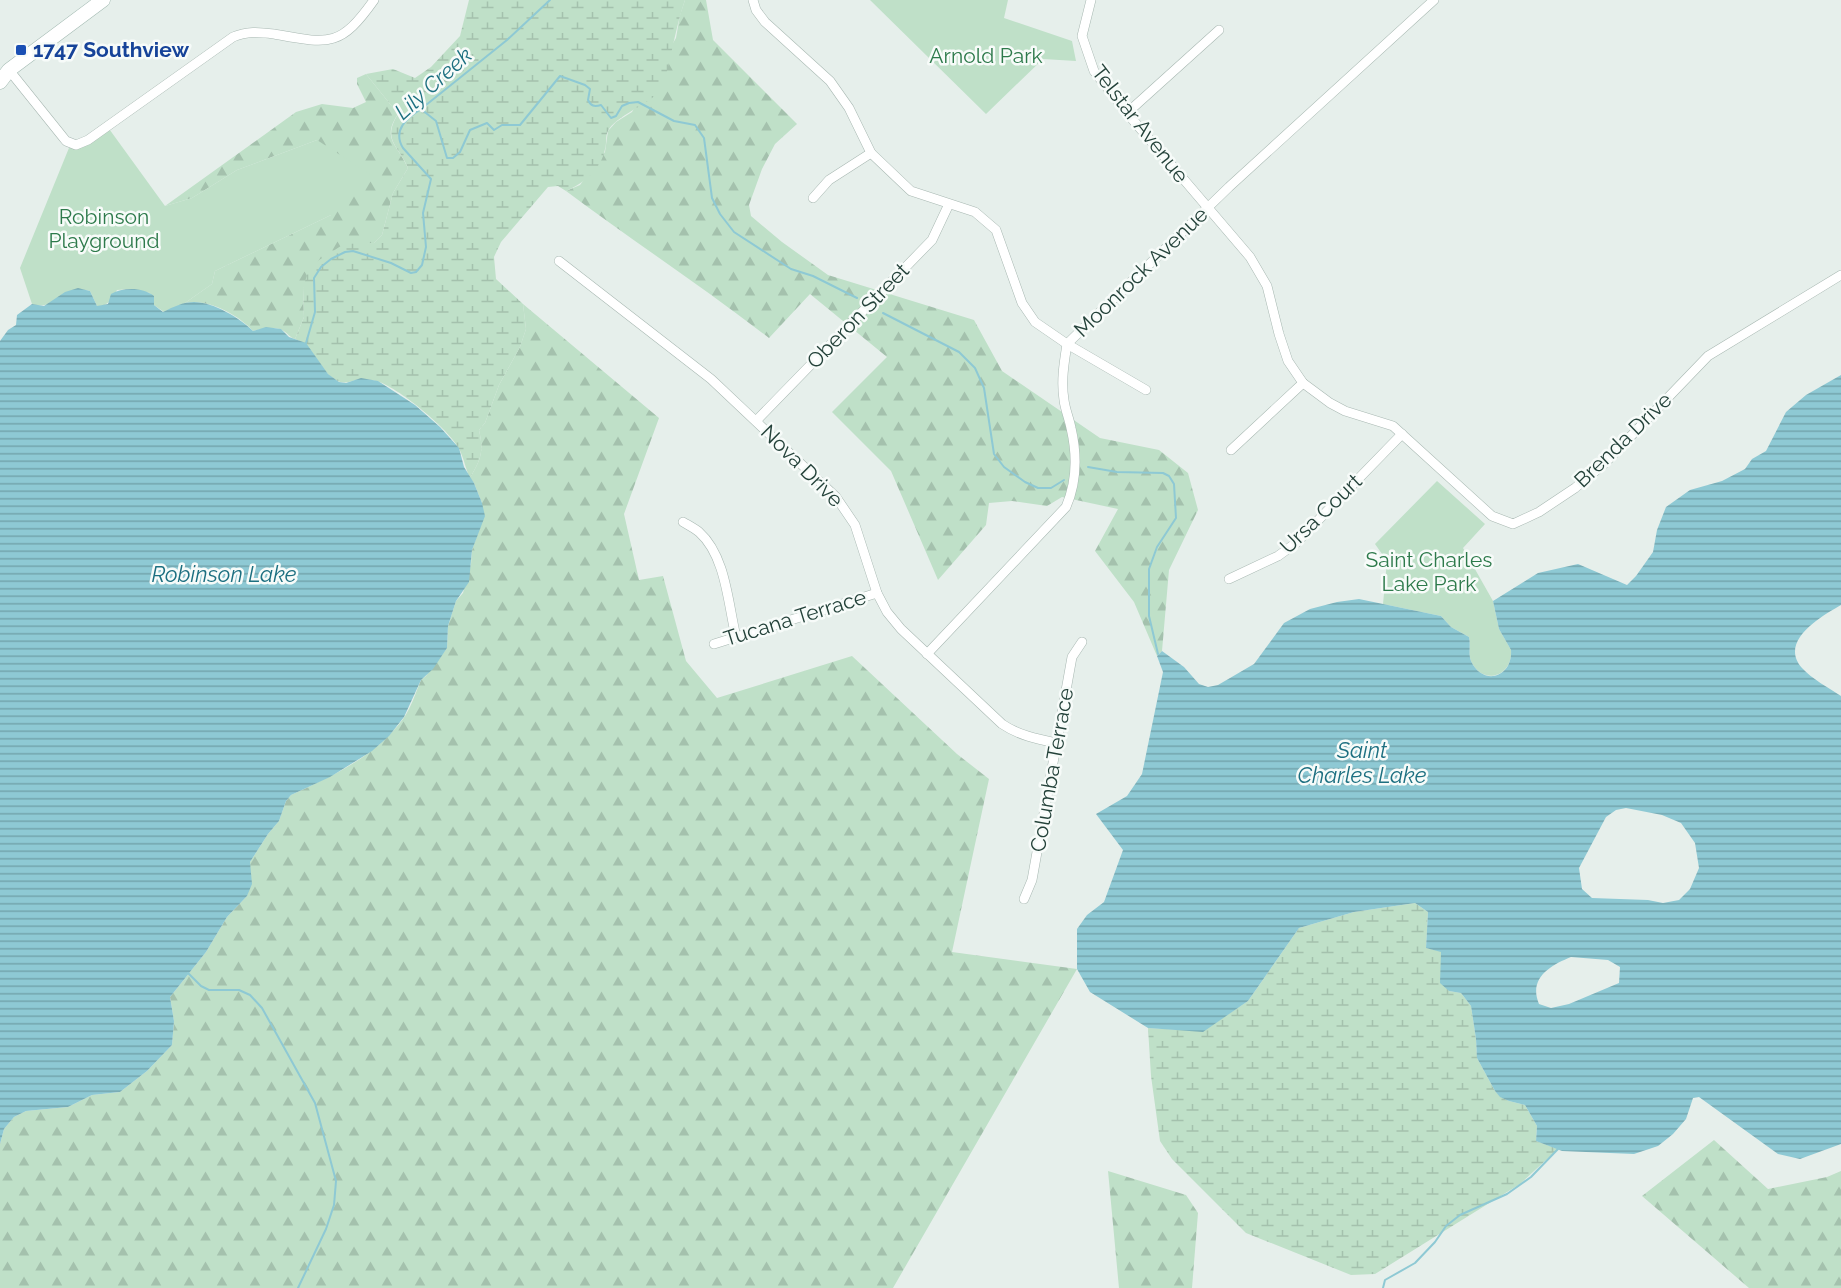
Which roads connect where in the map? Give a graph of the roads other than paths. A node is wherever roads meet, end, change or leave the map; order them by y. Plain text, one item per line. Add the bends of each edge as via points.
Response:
1 (104, 0) edge
2 (374, 0) edge
3 (753, 0) edge
4 (1091, 0) edge
5 (1434, 0) edge
6 (1218, 30) dead end
7 (5, 71) edge
8 (0, 82) edge
9 (1127, 113) junction
10 (871, 153) junction
11 (813, 198) dead end
12 (949, 204) junction
13 (1208, 208) junction
14 (559, 261) dead end
15 (1841, 275) edge
16 (1067, 344) junction
17 (1303, 382) junction
18 (1146, 390) dead end
19 (756, 421) junction
20 (1402, 434) junction
21 (1231, 450) dead end
22 (683, 522) dead end
23 (1229, 579) dead end
24 (877, 593) junction
25 (736, 637) junction
26 (1082, 642) dead end
27 (714, 644) dead end
28 (927, 654) junction
29 (1056, 743) junction
30 (1024, 899) dead end

1 - 7 street
2 - 7 street via 353,28 332,40 250,32 233,37 76,145 66,141
3 - 10 street via 765,22 836,88
4 - 9 street, Telstar Avenue via 1082,36 1094,71
5 - 13 street, Moonrock Avenue
6 - 9 street
7 - 8 street
9 - 13 street, Telstar Avenue
10 - 11 street via 829,180
10 - 12 street via 911,190
12 - 16 street via 975,212 996,230 1022,303 1035,322
12 - 19 street, Oberon Street via 932,240
13 - 16 street, Moonrock Avenue
13 - 17 street, Brenda Drive via 1251,257 1267,286 1288,361
14 - 19 street, Nova Drive via 711,379
15 - 20 street, Brenda Drive via 1708,356 1605,463 1539,512 1513,524 1492,516
16 - 18 street
16 - 28 street, Moonrock Avenue via 1062,375 1064,401 1076,458 1066,507
17 - 20 street, Brenda Drive via 1329,403 1393,426
17 - 21 street
19 - 24 street, Nova Drive via 846,511 858,534
20 - 23 street, Ursa Court via 1296,543
22 - 25 street via 699,533 719,563
24 - 25 street, Tucana Terrace
24 - 28 street, Nova Drive via 893,620
25 - 27 street, Tucana Terrace
26 - 29 street, Columba Terrace via 1072,657
28 - 29 street, Nova Drive via 1010,730
29 - 30 street, Columba Terrace via 1032,880

